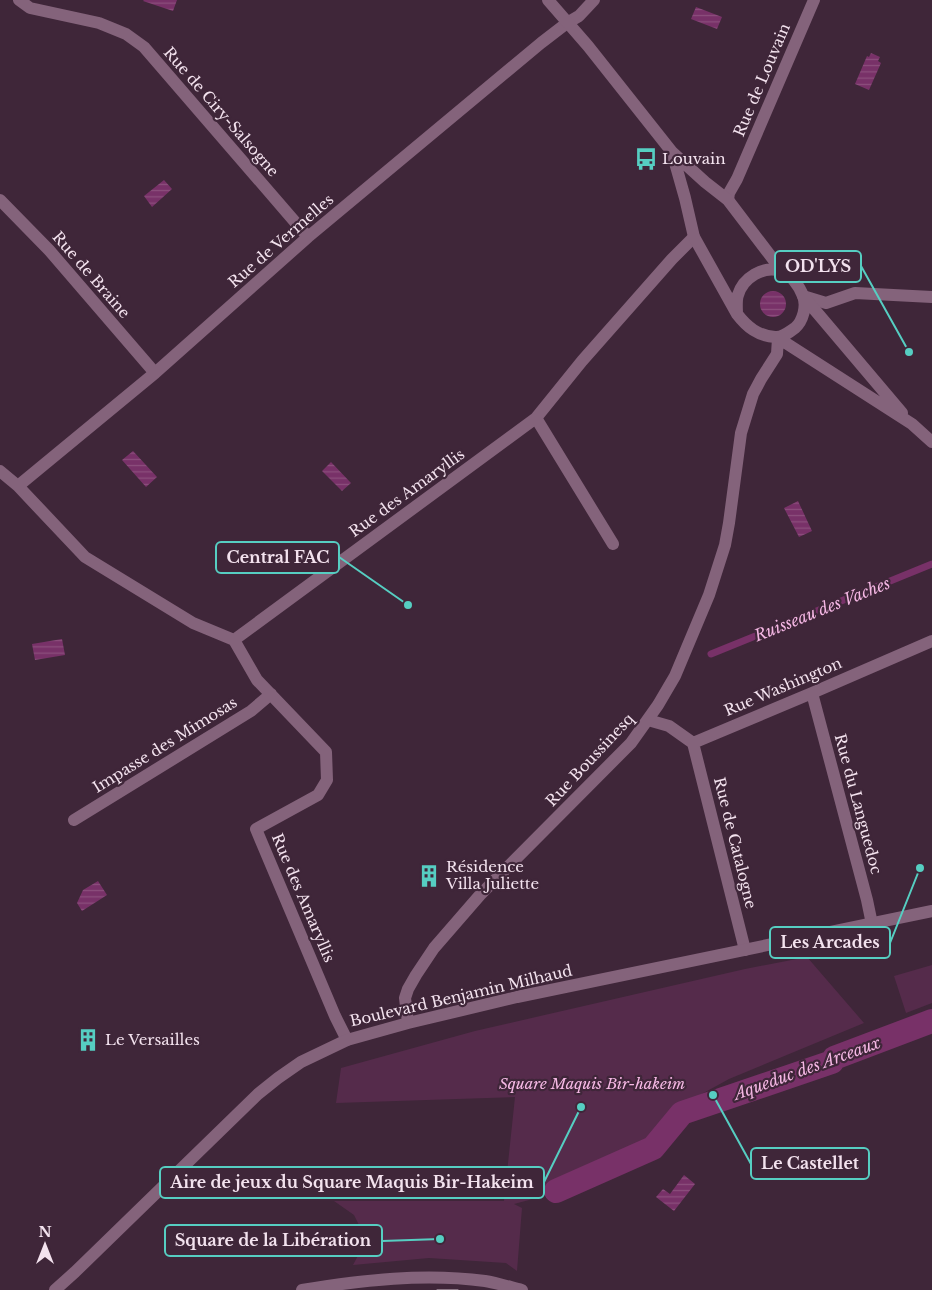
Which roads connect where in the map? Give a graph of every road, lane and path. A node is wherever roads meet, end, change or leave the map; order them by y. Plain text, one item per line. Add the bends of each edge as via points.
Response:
1 (18, 0) edge
2 (548, 0) edge
3 (594, 0) edge
4 (814, 0) edge
5 (567, 22) junction
6 (672, 152) junction
7 (0, 200) edge
8 (728, 200) junction
9 (308, 237) junction
10 (694, 237) junction
11 (782, 271) junction
12 (803, 296) junction
13 (932, 296) edge
14 (737, 314) junction
15 (778, 338) junction
16 (156, 373) junction
17 (536, 418) junction
18 (912, 424) junction
19 (932, 442) edge
20 (0, 471) edge
21 (18, 486) junction
22 (614, 544) dead end
23 (234, 640) junction
24 (932, 641) edge
25 (812, 693) junction
26 (271, 694) junction
27 (648, 720) junction
28 (693, 742) junction
29 (74, 820) dead end
30 (932, 911) edge
31 (872, 924) junction
32 (745, 950) junction
33 (408, 1023) junction
34 (347, 1040) junction
35 (55, 1290) edge
36 (302, 1290) edge
37 (522, 1290) edge

1 - 9 street, Rue de Ciry-Salsogne via 30,8 99,22 126,34 144,47
2 - 5 street
3 - 5 street, Rue de Vermelles via 579,16
4 - 8 street, Rue de Louvain
5 - 6 street
5 - 9 street, Rue de Vermelles
6 - 8 street
6 - 10 street
7 - 16 street, Rue de Braine via 49,250
8 - 11 street
9 - 16 street, Rue de Vermelles
10 - 14 street
10 - 17 street, Rue des Amaryllis via 594,346
11 - 12 street
11 - 14 street via 762,271 750,277 737,296
12 - 13 street via 826,303 855,293
12 - 15 street via 804,314 798,325
12 - 18 street
14 - 15 street via 755,332
15 - 18 street
15 - 27 street, Rue Boussinesq via 777,354 753,394 741,434 725,545 709,595 675,676
16 - 21 street, Rue de Vermelles
17 - 22 street
17 - 23 street, Rue des Amaryllis
18 - 19 street
20 - 21 street
21 - 23 street via 85,557 193,623
23 - 26 street, Rue des Amaryllis via 257,680
24 - 25 street, Rue Washington
25 - 28 street, Rue Washington
25 - 31 street, Rue du Languedoc
26 - 29 street, Impasse des Mimosas via 251,711
26 - 34 street, Rue des Amaryllis via 326,752 327,780 318,795 256,829
27 - 28 street via 669,726
27 - 33 street, Rue Boussinesq via 631,743 480,896 434,948 408,988 405,998
28 - 32 street, Rue de Catalogne
30 - 31 street, Boulevard Benjamin Milhaud
31 - 32 street, Boulevard Benjamin Milhaud
32 - 33 street, Boulevard Benjamin Milhaud
33 - 34 street, Boulevard Benjamin Milhaud
34 - 35 street, Boulevard Benjamin Milhaud via 301,1062 258,1094
36 - 37 street via 398,1278 447,1278 486,1281

